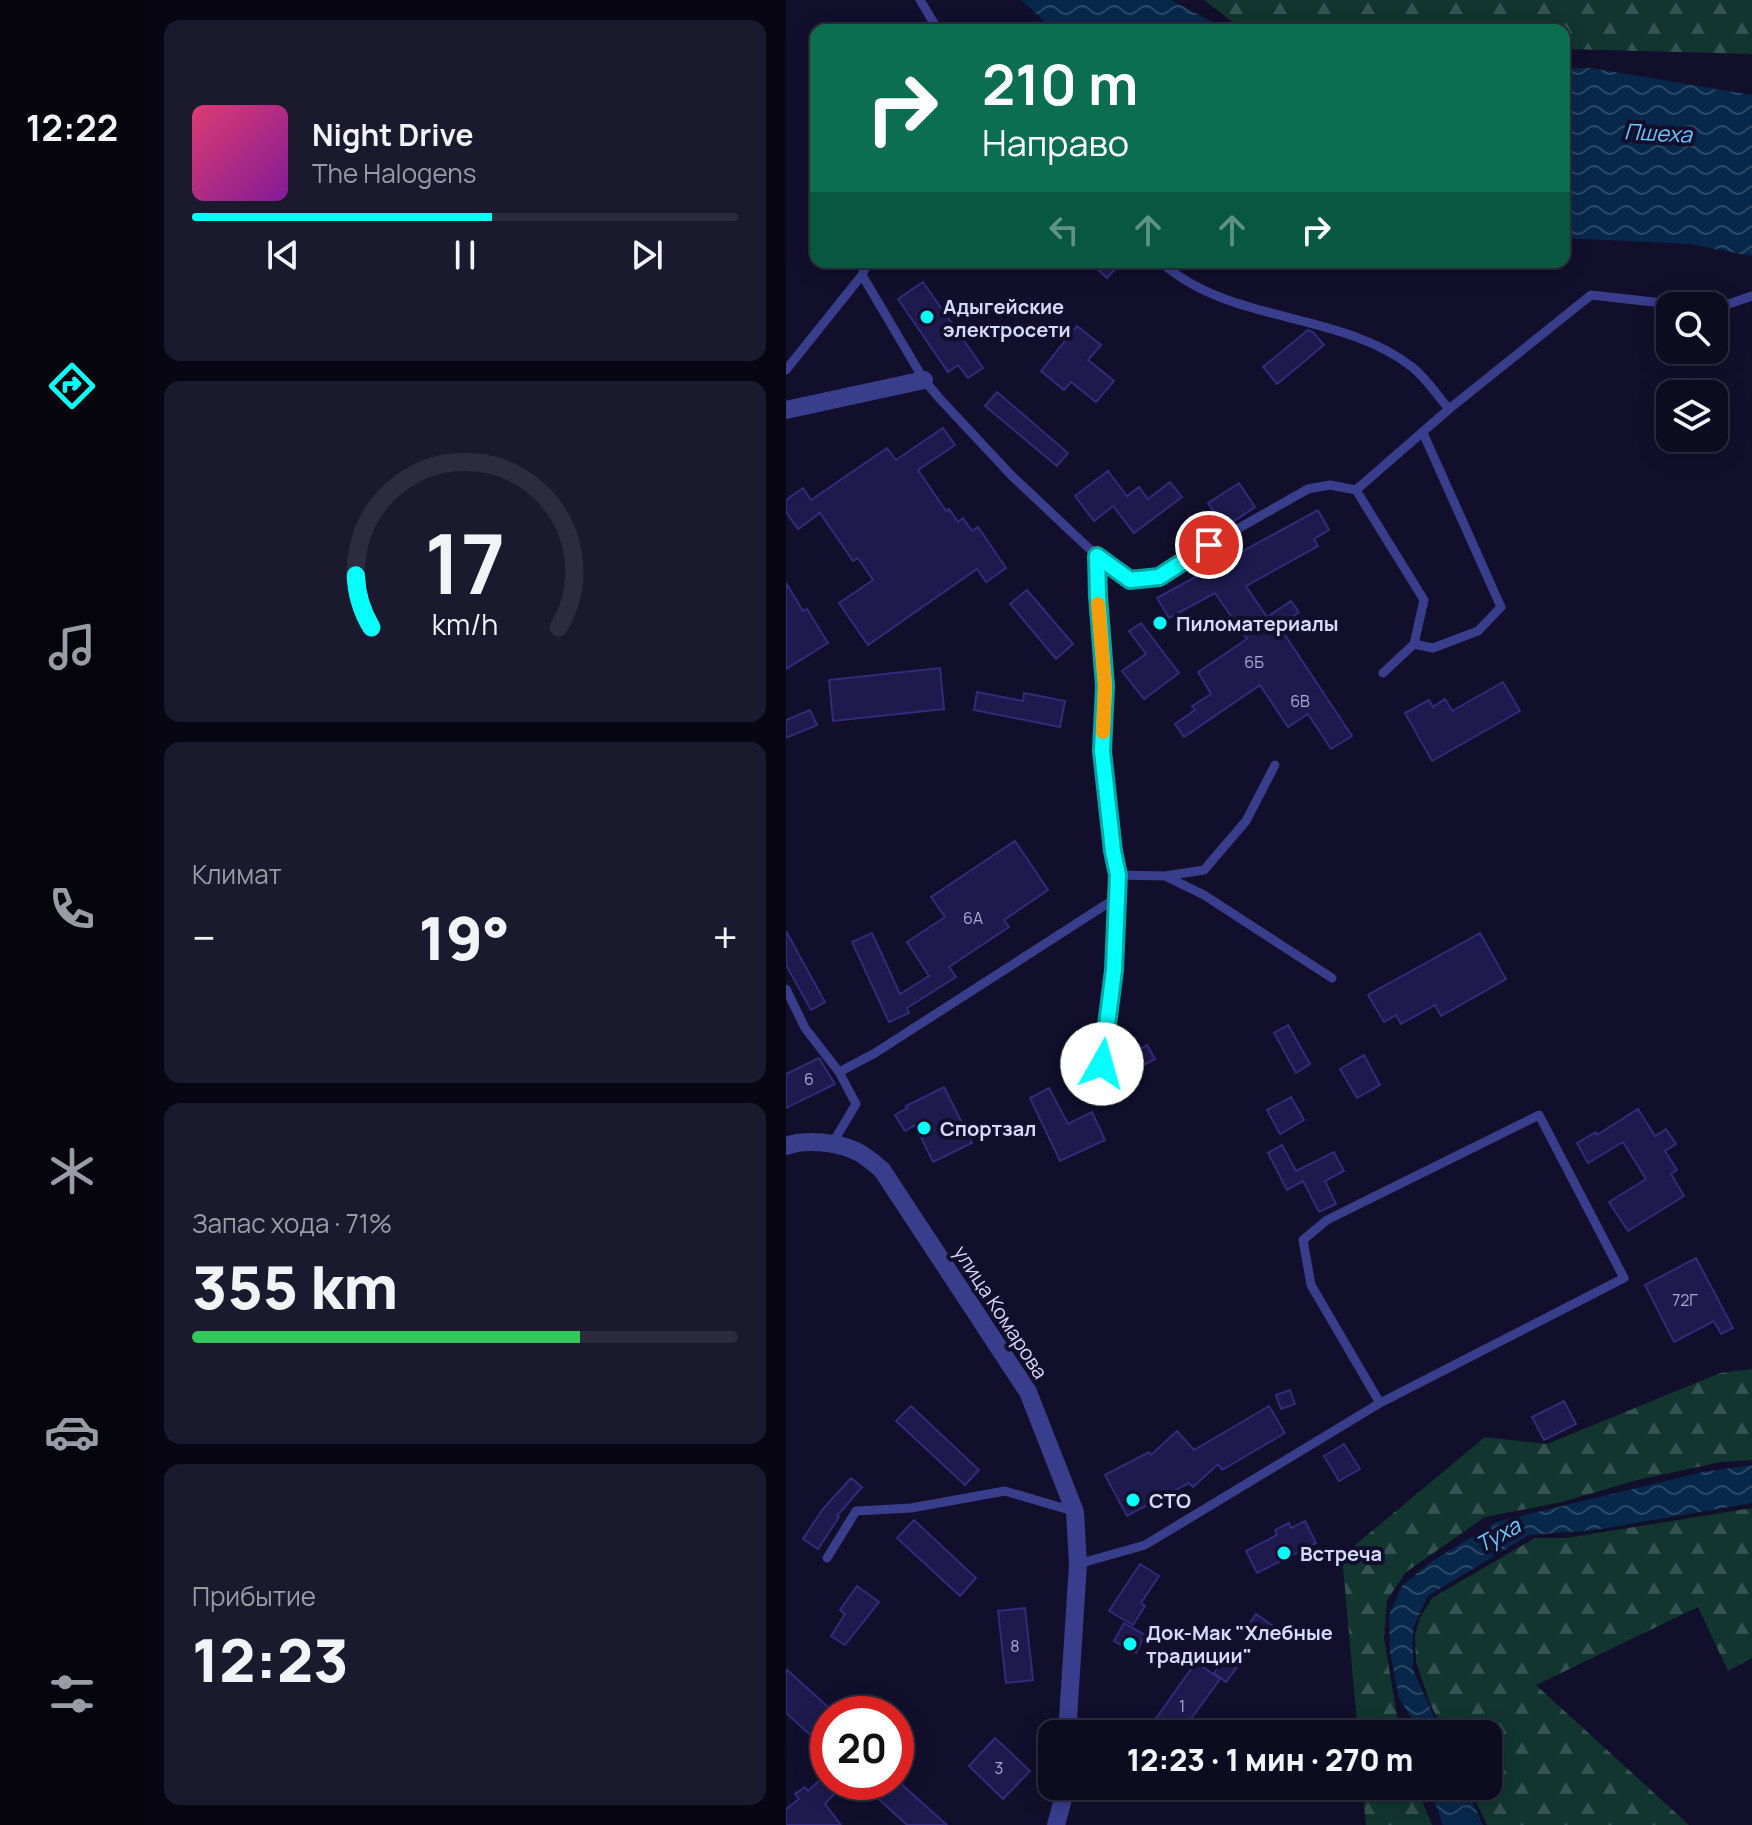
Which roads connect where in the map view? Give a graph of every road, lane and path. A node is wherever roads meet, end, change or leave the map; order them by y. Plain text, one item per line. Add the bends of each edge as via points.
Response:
1 (920, 0) edge
2 (934, 24) edge
3 (865, 268) edge
4 (1170, 268) edge
5 (862, 275) junction
6 (1752, 296) edge
7 (1656, 302) edge
8 (1728, 304) edge
9 (786, 370) edge
10 (924, 380) junction
11 (1449, 409) junction
12 (786, 410) edge
13 (1423, 433) junction
14 (1356, 490) junction
15 (1097, 556) junction
16 (1414, 644) junction
17 (1383, 673) dead end
18 (1275, 765) dead end
19 (1118, 875) junction
20 (1165, 876) junction
21 (1116, 898) junction
22 (1332, 978) dead end
23 (786, 989) edge
24 (1102, 1064) dead end
25 (839, 1072) junction
26 (832, 1144) junction
27 (786, 1146) edge
28 (1380, 1403) junction
29 (1075, 1512) junction
30 (827, 1558) dead end
31 (1078, 1564) junction
32 (1068, 1720) edge
33 (1062, 1800) edge
34 (1056, 1825) edge

1 - 2 lane
3 - 5 lane
4 - 11 lane via 1209,293 1368,342 1412,367
5 - 9 lane
5 - 10 lane
6 - 8 lane
7 - 11 lane via 1591,295
10 - 12 street
10 - 15 lane via 1012,476
11 - 13 lane
13 - 14 lane
13 - 16 lane via 1501,607 1478,631 1433,648
14 - 15 lane via 1330,485 1308,489 1159,577 1130,580
14 - 16 lane via 1424,600
15 - 19 lane via 1105,686 1102,751
16 - 17 lane
18 - 20 lane via 1246,821 1204,870
19 - 20 lane
19 - 21 lane
20 - 22 lane via 1204,895
21 - 24 lane via 1114,970
21 - 25 lane
23 - 25 lane via 805,1028
25 - 26 lane via 856,1104
26 - 27 street
26 - 29 street, улица Комарова via 858,1151 882,1170 1028,1392
28 - 28 lane via 1311,1285 1303,1240 1327,1220 1539,1115 1624,1278
28 - 31 lane via 1145,1545
29 - 30 lane via 1005,1491 911,1508 856,1511
29 - 31 street, улица Комарова
31 - 32 street, улица Комарова
33 - 34 street

